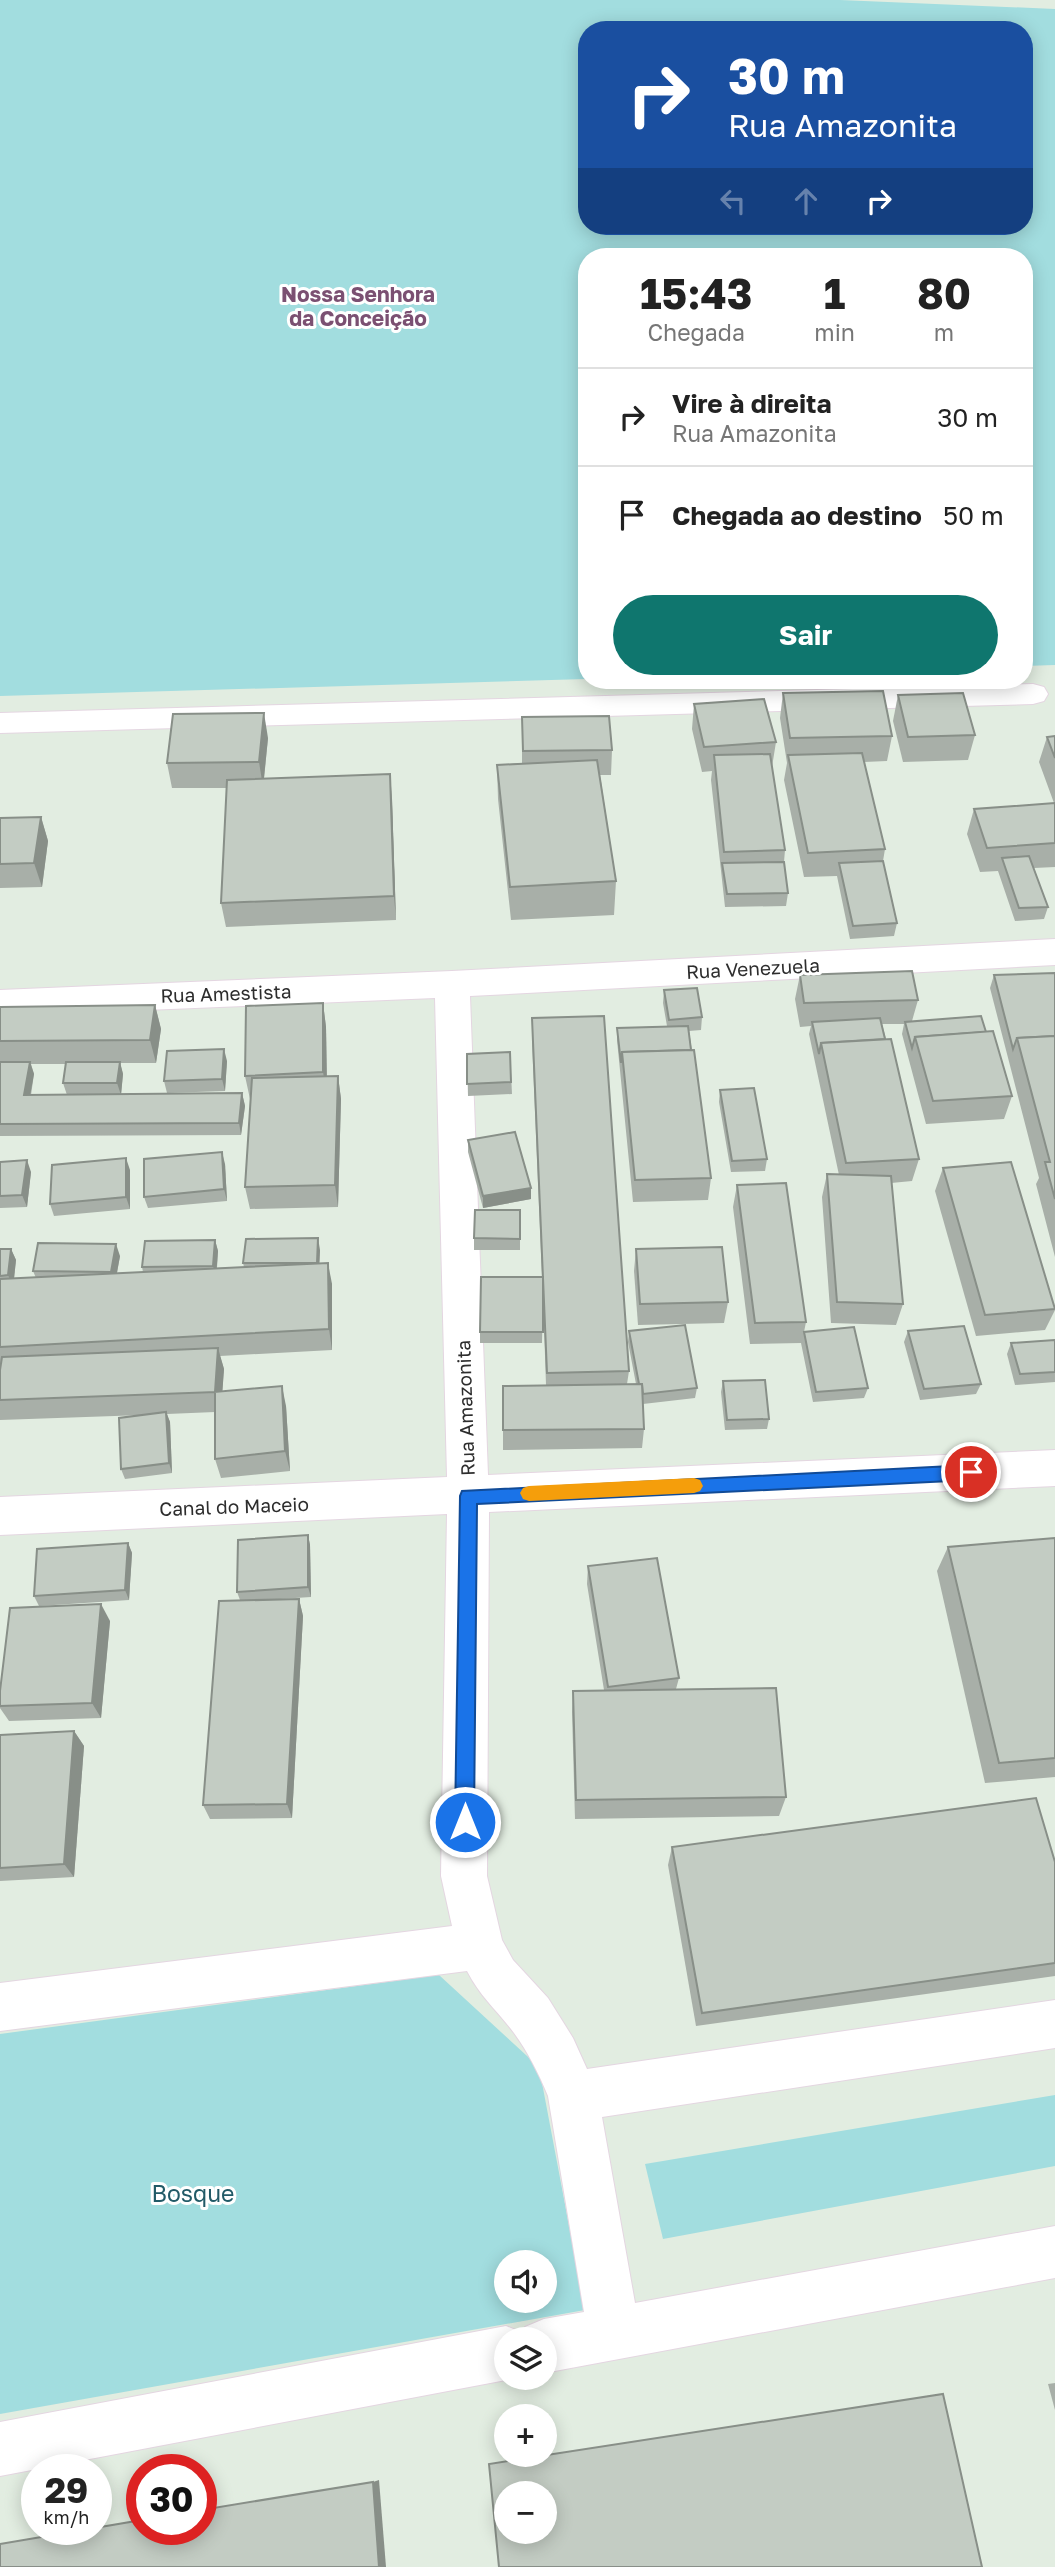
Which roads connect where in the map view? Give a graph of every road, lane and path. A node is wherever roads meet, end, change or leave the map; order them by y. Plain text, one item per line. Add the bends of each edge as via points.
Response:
1 (1033, 694) dead end
2 (0, 723) edge
3 (1055, 952) edge
4 (452, 984) junction
5 (0, 1003) edge
6 (1055, 1468) edge
7 (468, 1496) junction
8 (0, 1516) edge
9 (480, 1946) junction
10 (0, 2007) edge
11 (1055, 2024) edge
12 (573, 2096) junction
13 (1055, 2252) edge
14 (614, 2333) junction
15 (557, 2344) edge
16 (494, 2355) edge
17 (0, 2449) edge

1 - 2 street
3 - 4 street, Rua Venezuela
4 - 5 street, Rua Amestista
4 - 7 street, Rua Amazonita
6 - 7 street, Rua Amazonita
7 - 8 street, Canal do Maceio
7 - 9 street via 464,1876
9 - 10 street
9 - 12 street via 496,1978 531,2015 556,2055
11 - 12 street
12 - 14 street
13 - 14 street
14 - 15 street
16 - 17 street

